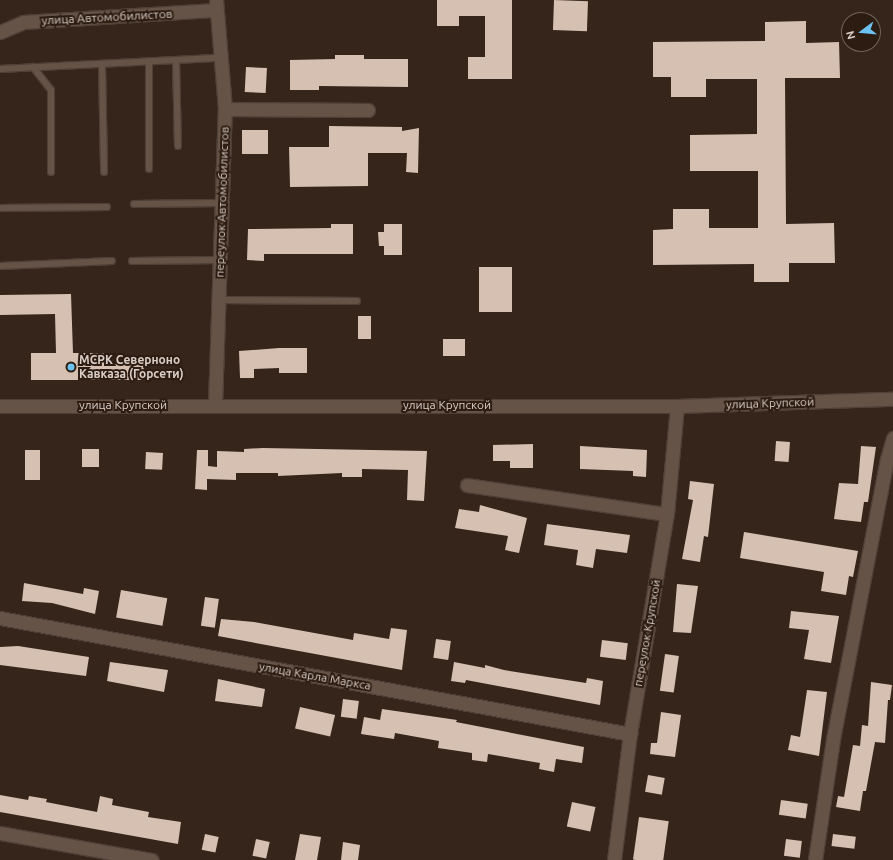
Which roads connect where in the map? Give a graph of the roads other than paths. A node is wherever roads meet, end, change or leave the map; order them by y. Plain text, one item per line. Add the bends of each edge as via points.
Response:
1 (216, 5) edge
2 (0, 32) edge
3 (220, 58) junction
4 (176, 60) junction
5 (149, 61) junction
6 (102, 64) junction
7 (33, 67) junction
8 (0, 69) edge
9 (225, 109) junction
10 (368, 110) dead end
11 (178, 146) dead end
12 (149, 170) dead end
13 (52, 172) dead end
14 (104, 172) dead end
15 (222, 203) junction
16 (134, 204) dead end
17 (107, 207) dead end
18 (0, 208) edge
19 (220, 260) junction
20 (112, 261) dead end
21 (132, 261) dead end
22 (0, 266) edge
23 (219, 300) junction
24 (357, 301) dead end
25 (893, 399) edge
26 (215, 405) junction
27 (0, 406) edge
28 (677, 406) junction
29 (893, 438) edge
30 (467, 484) dead end
31 (667, 514) junction
32 (0, 618) edge
33 (630, 734) junction
34 (0, 832) edge
35 (152, 860) edge
36 (614, 860) edge
37 (815, 860) edge

1 - 2 street, улица Автомобилистов via 23,22
1 - 3 street, переулок Автомобилистов
3 - 4 lane
3 - 9 street, переулок Автомобилистов
4 - 5 lane
4 - 11 lane
5 - 6 lane
5 - 12 lane
6 - 7 lane
6 - 14 lane
7 - 8 lane
7 - 13 lane via 51,90
9 - 10 street
9 - 15 street, переулок Автомобилистов
15 - 16 lane
15 - 19 street, переулок Автомобилистов
17 - 18 lane
19 - 21 lane
19 - 23 street, переулок Автомобилистов
20 - 22 lane
23 - 24 lane
23 - 26 street, переулок Автомобилистов
25 - 28 street, улица Крупской
26 - 27 street, улица Крупской
26 - 28 street, улица Крупской
28 - 31 street, переулок Крупской
29 - 37 street via 835,731
30 - 31 street
31 - 33 street, переулок Крупской
32 - 33 street, улица Карла Маркса
33 - 36 street, переулок Крупской
34 - 35 street

